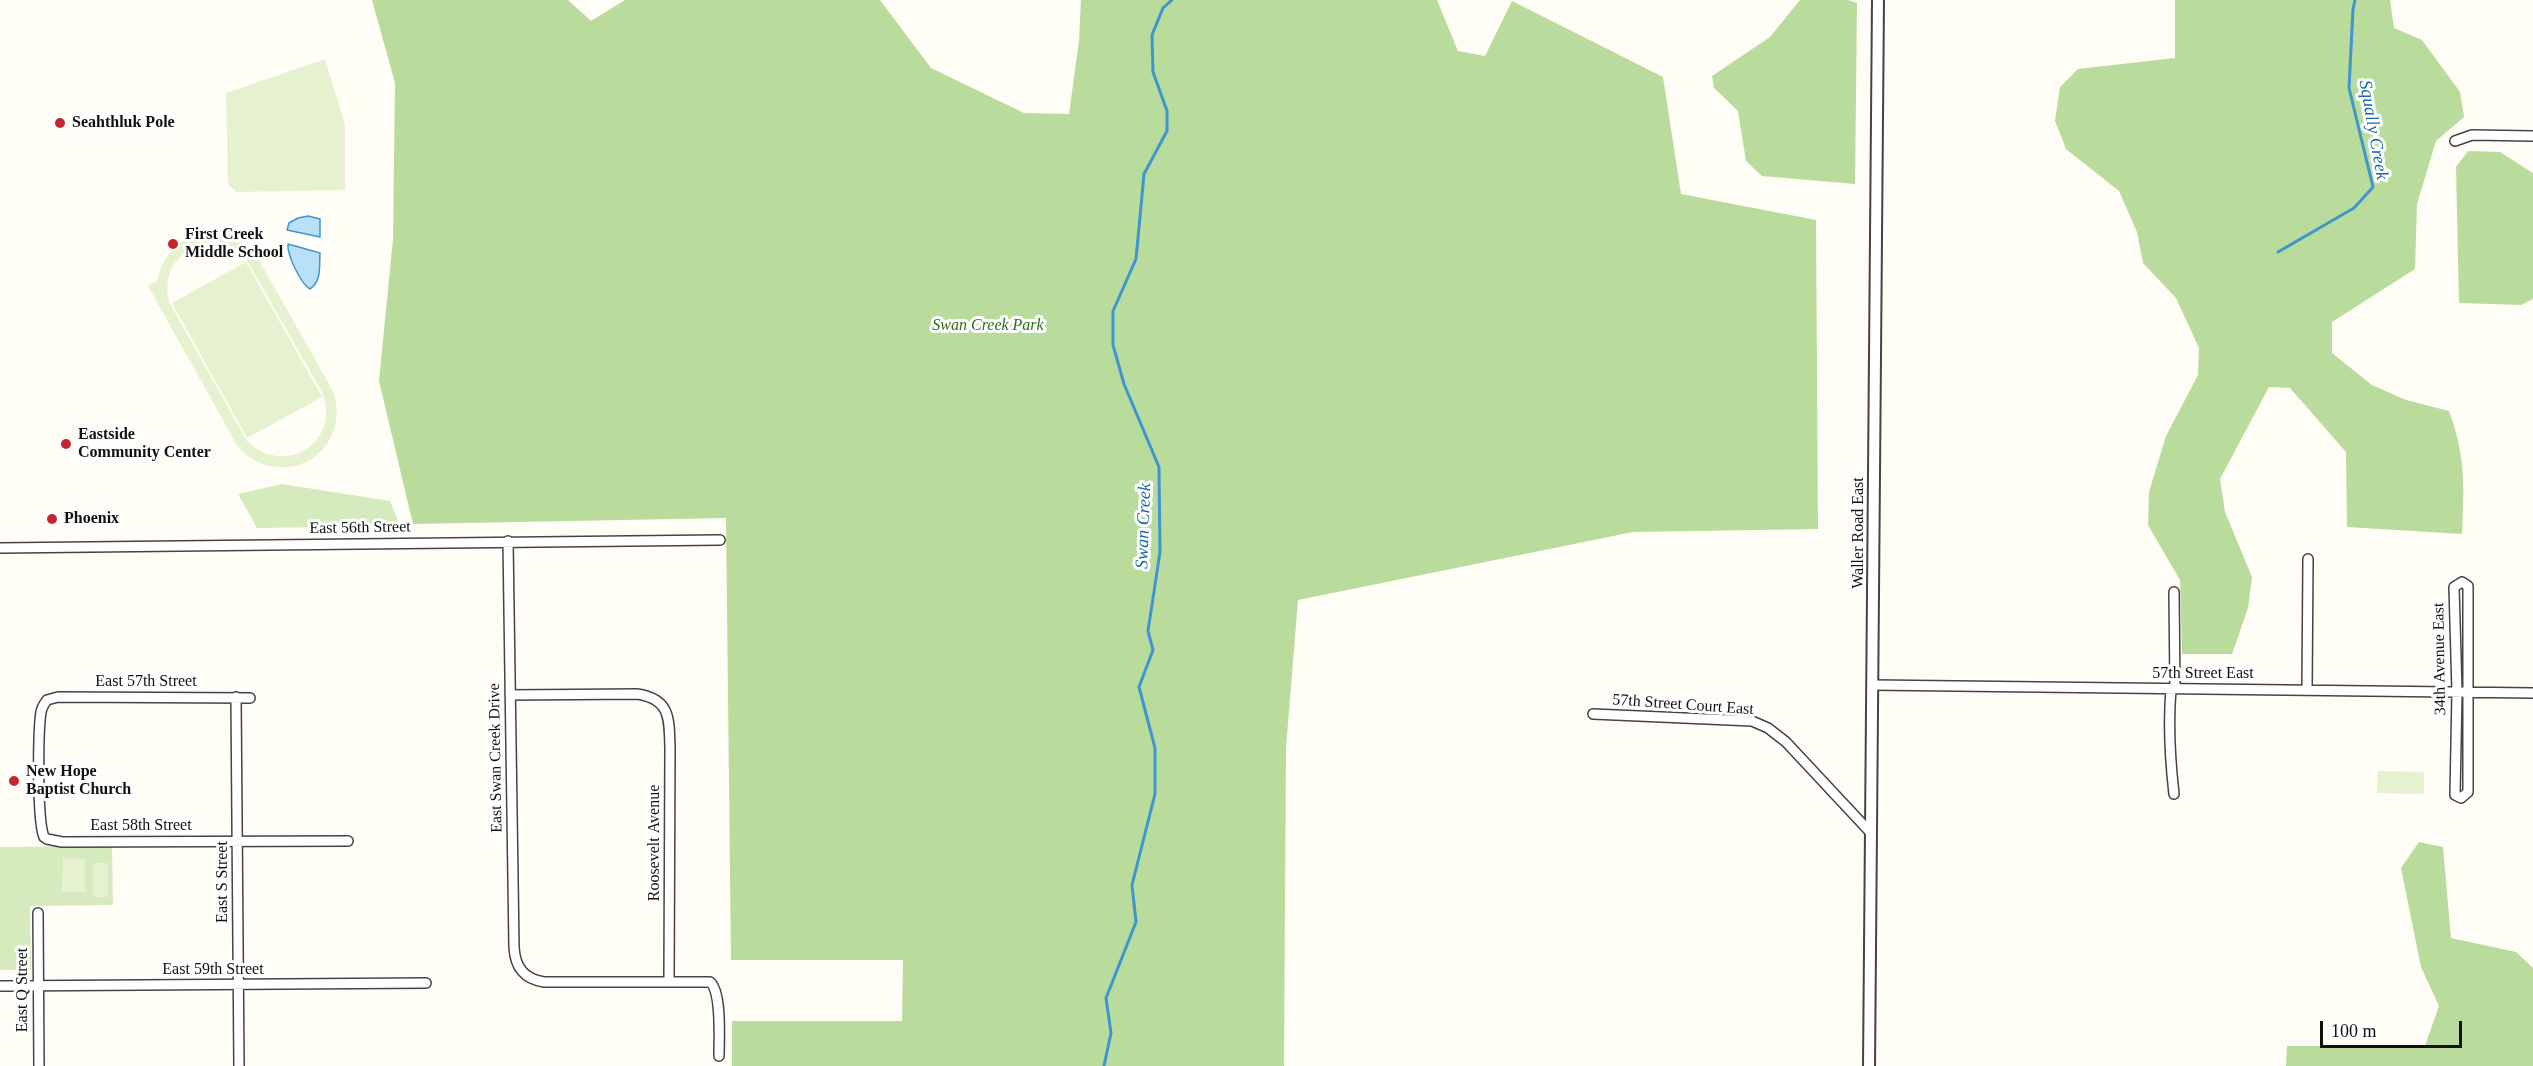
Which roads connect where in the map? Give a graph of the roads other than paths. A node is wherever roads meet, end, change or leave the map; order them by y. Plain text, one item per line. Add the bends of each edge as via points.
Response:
1 (1878, 0) edge
2 (2533, 136) edge
3 (2455, 141) dead end
4 (720, 540) dead end
5 (508, 541) junction
6 (0, 548) edge
7 (2308, 559) dead end
8 (2174, 592) dead end
9 (1873, 686) junction
10 (2173, 689) junction
11 (2307, 690) junction
12 (2457, 692) junction
13 (2468, 692) junction
14 (2533, 693) edge
15 (510, 695) junction
16 (236, 698) junction
17 (250, 698) dead end
18 (1593, 714) dead end
19 (2174, 794) dead end
20 (1870, 832) junction
21 (44, 837) joint
22 (348, 841) dead end
23 (237, 842) junction
24 (38, 913) dead end
25 (669, 980) junction
26 (426, 983) dead end
27 (238, 985) junction
28 (0, 986) edge
29 (38, 986) junction
30 (719, 1056) dead end
31 (39, 1066) edge
32 (238, 1066) edge
33 (1869, 1066) edge

1 - 9 street, Waller Road East
2 - 3 street via 2472,135
4 - 5 street, East 56th Street
5 - 6 street, East 56th Street
5 - 15 street, East Swan Creek Drive
7 - 11 street
8 - 10 street
9 - 10 street, 57th Street East
9 - 20 street, Waller Road East
10 - 11 street, 57th Street East
10 - 19 street via 2169,712
11 - 12 street, 57th Street East
12 - 13 street, 57th Street East
12 - 13 street, 34th Avenue East via 2455,795 2461,798 2468,792
12 - 13 street, 34th Avenue East via 2454,587 2462,582 2468,586
13 - 14 street, 57th Street East
15 - 25 street, East Swan Creek Drive via 514,951 522,972 530,979 544,982
15 - 25 street, Roosevelt Avenue via 637,694 652,697 663,706 670,748
16 - 17 street, East 57th Street
16 - 21 street, East 57th Street via 50,698 41,712 40,728 40,819
16 - 23 street, East S Street
18 - 20 street, 57th Street Court East via 1752,721 1785,742
20 - 33 street, Waller Road East
21 - 23 street, East 58th Street via 62,842
22 - 23 street, East 58th Street
23 - 27 street, East S Street
24 - 29 street, East Q Street
25 - 30 street via 708,981 715,988
26 - 27 street, East 59th Street
27 - 29 street, East 59th Street
27 - 32 street, East S Street
28 - 29 street, East 59th Street
29 - 31 street, East Q Street

